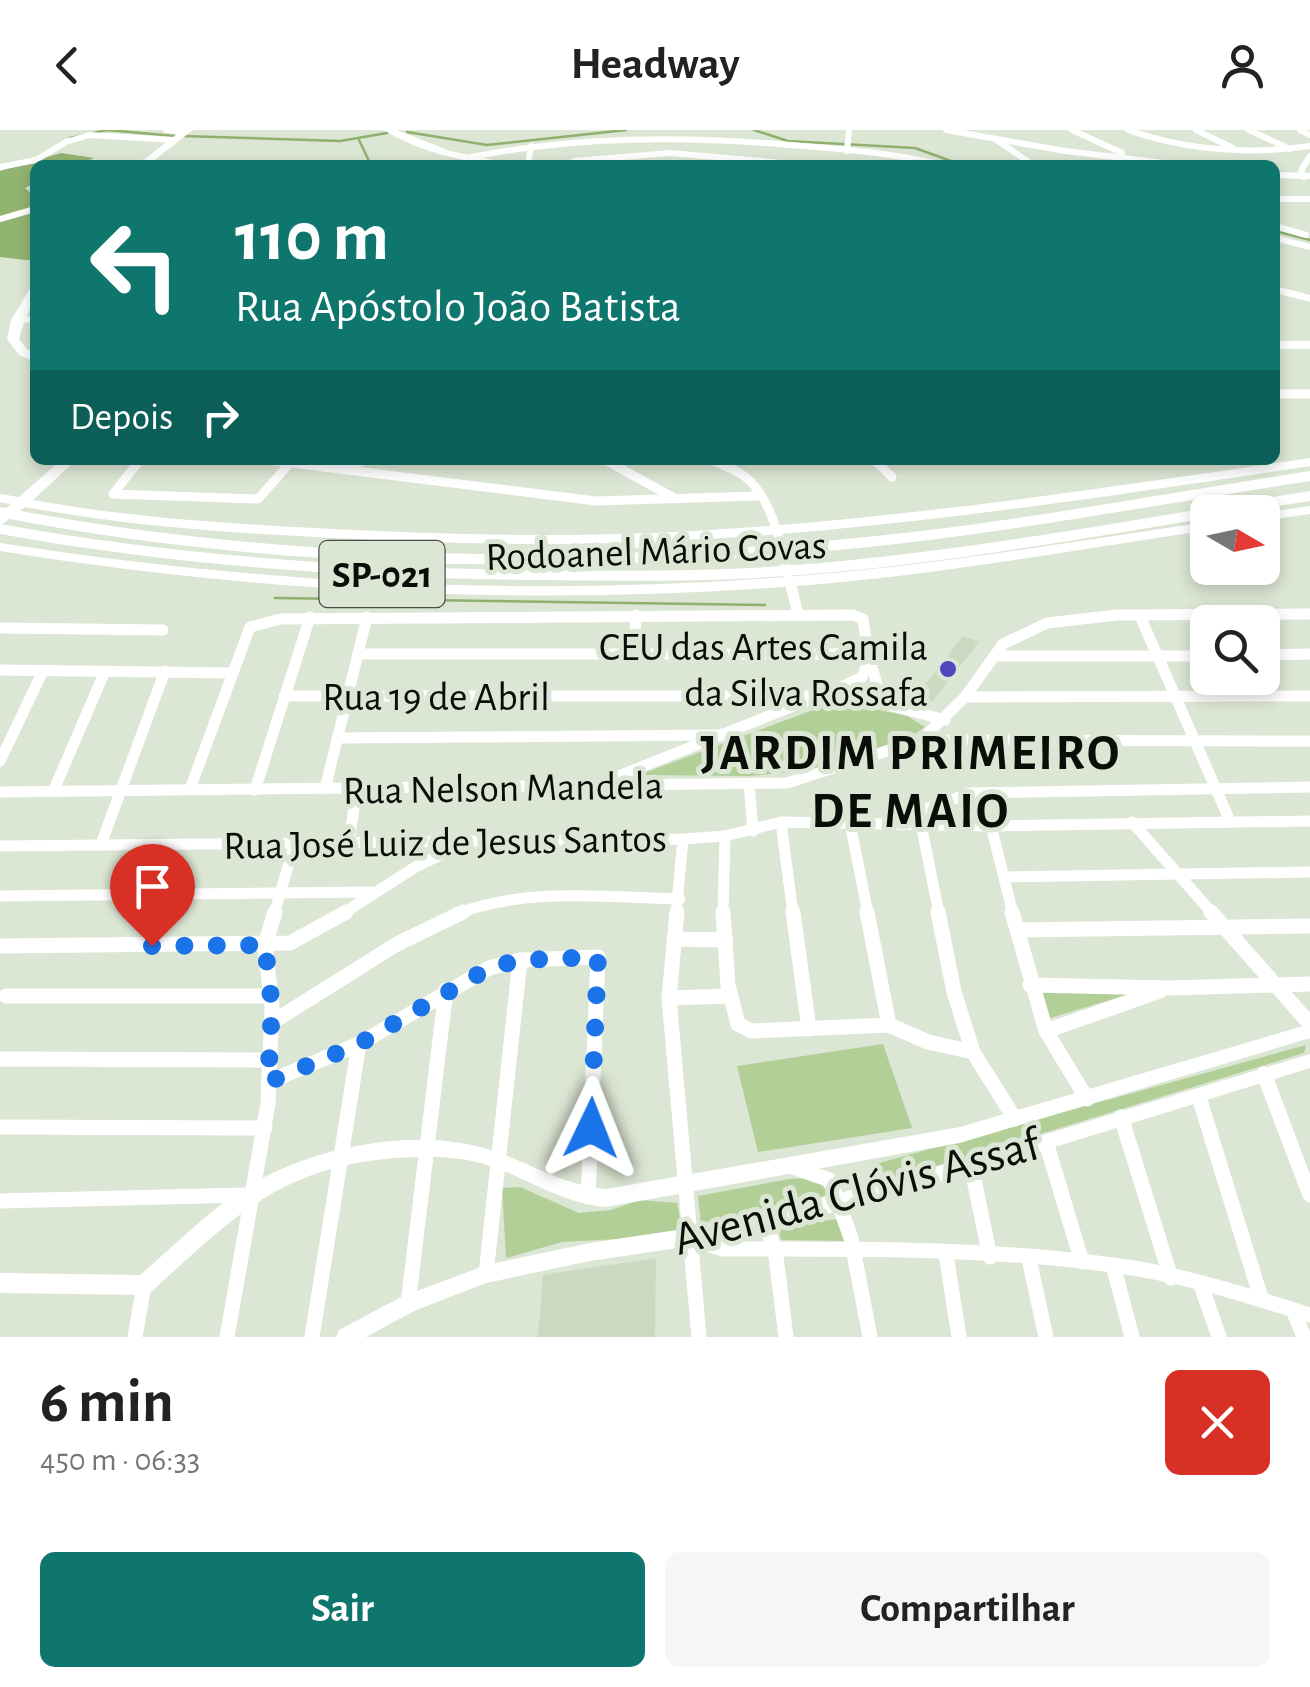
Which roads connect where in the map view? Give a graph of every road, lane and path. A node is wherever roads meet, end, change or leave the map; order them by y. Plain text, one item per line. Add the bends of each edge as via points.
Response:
1 (389, 130) edge
2 (849, 130) edge
3 (946, 130) edge
4 (1072, 130) edge
5 (1128, 130) edge
6 (1196, 130) edge
7 (1250, 130) edge
8 (1300, 130) edge
9 (178, 134) edge
10 (1310, 135) edge
11 (568, 142) junction
12 (1004, 142) junction
13 (531, 146) junction
14 (847, 146) junction
15 (1310, 146) edge
16 (1290, 150) junction
17 (1241, 152) junction
18 (1121, 155) junction
19 (492, 156) junction
20 (1310, 156) edge
21 (36, 160) edge
22 (148, 160) edge
23 (501, 160) edge
24 (529, 160) edge
25 (574, 160) edge
26 (605, 160) edge
27 (749, 160) edge
28 (918, 160) edge
29 (1027, 160) edge
30 (1144, 160) edge
31 (30, 161) edge
32 (0, 168) edge
33 (1280, 175) edge
34 (1307, 177) edge
35 (1280, 199) edge
36 (1310, 199) edge
37 (1290, 200) junction
38 (1310, 208) edge
39 (30, 210) edge
40 (0, 219) edge
41 (1280, 227) edge
42 (1306, 235) dead end
43 (1280, 239) edge
44 (1310, 247) edge
45 (1280, 291) edge
46 (30, 298) edge
47 (1310, 300) edge
48 (30, 319) edge
49 (18, 320) junction
50 (1280, 345) edge
51 (1310, 345) edge
52 (30, 356) edge
53 (1280, 394) edge
54 (1310, 394) edge
55 (1310, 462) edge
56 (64, 465) edge
57 (136, 465) edge
58 (288, 465) edge
59 (304, 465) edge
60 (343, 465) edge
61 (361, 465) edge
62 (614, 465) edge
63 (721, 465) edge
64 (879, 465) edge
65 (326, 468) junction
66 (353, 472) junction
67 (1310, 476) edge
68 (892, 477) dead end
69 (758, 496) junction
70 (1310, 496) edge
71 (0, 498) edge
72 (676, 500) junction
73 (1280, 501) edge
74 (1310, 510) edge
75 (0, 512) edge
76 (1280, 514) edge
77 (1190, 516) edge
78 (0, 526) edge
79 (1190, 528) edge
80 (683, 536) junction
81 (0, 547) edge
82 (384, 554) junction
83 (809, 575) junction
84 (798, 614) junction
85 (1310, 614) edge
86 (636, 615) junction
87 (1140, 616) junction
88 (310, 617) junction
89 (368, 618) junction
90 (0, 628) edge
91 (164, 630) dead end
92 (358, 654) junction
93 (1310, 654) edge
94 (1280, 655) edge
95 (634, 656) junction
96 (994, 656) junction
97 (1190, 656) edge
98 (869, 657) junction
99 (1160, 657) junction
100 (0, 670) edge
101 (43, 671) junction
102 (105, 671) junction
103 (165, 672) junction
104 (232, 673) junction
105 (347, 695) junction
106 (284, 696) junction
107 (820, 696) junction
108 (1310, 696) edge
109 (966, 697) junction
110 (1178, 698) junction
111 (883, 704) junction
112 (944, 720) junction
113 (723, 735) junction
114 (337, 738) junction
115 (920, 740) junction
116 (1310, 741) edge
117 (1197, 743) junction
118 (0, 761) edge
119 (749, 784) junction
120 (595, 785) junction
121 (1310, 787) edge
122 (357, 788) junction
123 (1216, 788) junction
124 (122, 790) junction
125 (190, 790) junction
126 (255, 790) junction
127 (325, 790) junction
128 (0, 792) edge
129 (53, 792) junction
130 (1230, 821) junction
131 (782, 822) junction
132 (1132, 822) junction
133 (1310, 822) edge
134 (850, 823) junction
135 (888, 823) junction
136 (921, 824) junction
137 (992, 826) junction
138 (752, 830) junction
139 (725, 836) junction
140 (476, 839) junction
141 (683, 839) junction
142 (349, 841) junction
143 (296, 843) junction
144 (101, 844) junction
145 (1, 850) edge
146 (1176, 872) junction
147 (1310, 872) edge
148 (1005, 877) junction
149 (376, 892) junction
150 (0, 896) edge
151 (280, 896) junction
152 (680, 899) junction
153 (1225, 926) junction
154 (1310, 926) edge
155 (1018, 930) junction
156 (674, 939) junction
157 (726, 940) junction
158 (265, 945) junction
159 (0, 946) edge
160 (520, 960) junction
161 (1275, 984) junction
162 (1310, 984) edge
163 (1030, 985) junction
164 (1168, 988) junction
165 (446, 990) junction
166 (6, 996) dead end
167 (272, 996) junction
168 (730, 996) junction
169 (669, 998) junction
170 (271, 1022) junction
171 (889, 1025) junction
172 (810, 1028) junction
173 (1310, 1028) edge
174 (1046, 1030) junction
175 (359, 1044) junction
176 (973, 1052) junction
177 (0, 1059) edge
178 (268, 1060) junction
179 (1310, 1060) edge
180 (1264, 1074) junction
181 (268, 1082) junction
182 (1198, 1097) junction
183 (1087, 1098) junction
184 (1122, 1117) junction
185 (1015, 1119) junction
186 (0, 1128) edge
187 (264, 1128) junction
188 (1046, 1142) junction
189 (426, 1147) junction
190 (843, 1156) junction
191 (343, 1158) junction
192 (499, 1160) junction
193 (972, 1165) junction
194 (780, 1167) junction
195 (830, 1180) junction
196 (683, 1184) junction
197 (250, 1195) junction
198 (1310, 1196) edge
199 (588, 1197) junction
200 (0, 1200) edge
201 (840, 1200) junction
202 (764, 1223) junction
203 (691, 1239) junction
204 (775, 1249) junction
205 (857, 1251) junction
206 (946, 1254) junction
207 (990, 1256) junction
208 (1028, 1259) junction
209 (1082, 1262) junction
210 (1113, 1265) junction
211 (486, 1274) junction
212 (1171, 1278) junction
213 (0, 1284) edge
214 (144, 1285) junction
215 (1202, 1285) junction
216 (1261, 1298) junction
217 (408, 1304) junction
218 (1302, 1312) edge
219 (135, 1337) edge
220 (227, 1337) edge
221 (312, 1337) edge
222 (346, 1337) edge
223 (698, 1337) edge
224 (786, 1337) edge
225 (870, 1337) edge
226 (960, 1337) edge
227 (1046, 1337) edge
228 (1132, 1337) edge
229 (1219, 1337) edge
230 (1304, 1337) edge

1 - 19 main road via 436,150
2 - 14 street
3 - 12 street
4 - 18 street
5 - 17 street via 1160,142
6 - 17 street
7 - 16 street
8 - 10 street
9 - 21 street via 89,135
9 - 22 main road
11 - 13 street
11 - 14 street via 697,136
11 - 25 street
12 - 18 street
12 - 29 street
13 - 19 street
13 - 24 street
14 - 28 street
15 - 16 street
16 - 17 street
18 - 30 street
19 - 23 main road
20 - 34 street via 1301,171
26 - 27 street via 670,153
31 - 32 street
33 - 34 street
35 - 37 street
36 - 37 street
37 - 38 street
39 - 40 street
41 - 42 street
43 - 44 street
45 - 47 main road
46 - 49 main road
48 - 49 street
49 - 52 main road via 12,338
50 - 51 main road
53 - 54 street
55 - 80 main road via 950,512
56 - 78 main road
57 - 58 street via 113,491 118,496 252,500 264,496
59 - 65 street
60 - 65 street
61 - 66 street
62 - 72 street
63 - 69 street via 749,480
64 - 68 street
65 - 66 street
66 - 72 street via 596,502
67 - 82 highway, Rodoanel Mário Covas / SP-021 via 965,530 803,547 639,557
69 - 72 street
69 - 84 street
70 - 73 highway, Rodoanel Mário Covas / SP-021
71 - 80 main road via 313,533 517,540
74 - 76 main road
75 - 82 highway, Rodoanel Mário Covas / SP-021 via 190,540
77 - 83 highway, Rodoanel Mário Covas / SP-021
78 - 83 highway, Rodoanel Mário Covas / SP-021 via 299,570
79 - 83 main road
80 - 82 highway via 652,543
81 - 83 main road via 168,572 340,586 520,592 739,585
84 - 86 street
84 - 98 street via 862,619
85 - 87 street, Rua Nelson Mandela
86 - 89 street
86 - 95 street
87 - 96 street, Rua Nelson Mandela via 1047,624 1003,644
87 - 99 street
88 - 89 street
88 - 104 street via 253,623
88 - 106 street
89 - 92 street
90 - 91 street
92 - 95 street
92 - 105 street
93 - 94 street
95 - 98 street
96 - 99 street
96 - 109 street, Rua Nelson Mandela
97 - 99 street
98 - 107 street via 855,682
98 - 111 street
99 - 110 street
100 - 101 street
101 - 102 street
101 - 118 street
102 - 103 street
102 - 129 street
103 - 104 street
103 - 124 street
104 - 125 street
105 - 106 street, Rua 19 de Abril
105 - 107 street, Rua 19 de Abril
105 - 114 street
106 - 126 street
107 - 111 street, Rua 19 de Abril
107 - 113 street
108 - 110 street
109 - 110 street
109 - 112 street, Rua Nelson Mandela
110 - 117 street
111 - 112 street, Rua 19 de Abril
112 - 115 street, Rua Nelson Mandela
113 - 114 street
113 - 120 street
114 - 127 street
115 - 117 street
115 - 119 street, Rua Nelson Mandela via 808,778
116 - 117 street
117 - 123 street
119 - 120 street, Rua Nelson Mandela
119 - 138 street
120 - 122 street, Rua Nelson Mandela
121 - 123 street
122 - 127 street, Rua Nelson Mandela
122 - 142 street
123 - 130 street
123 - 135 street via 970,793
124 - 125 street, Rua Nelson Mandela
124 - 129 street, Rua Nelson Mandela
124 - 144 street
125 - 126 street, Rua Nelson Mandela
126 - 127 street, Rua Nelson Mandela
128 - 129 street, Rua Nelson Mandela
130 - 132 street, Rua José Luiz de Jesus Santos
130 - 133 street, Rua José Luiz de Jesus Santos
131 - 134 street, Rua José Luiz de Jesus Santos
131 - 138 street, Rua José Luiz de Jesus Santos
131 - 172 street
132 - 137 street, Rua José Luiz de Jesus Santos
132 - 146 street
134 - 135 street, Rua José Luiz de Jesus Santos
134 - 171 street
135 - 136 street, Rua José Luiz de Jesus Santos
136 - 137 street, Rua José Luiz de Jesus Santos
136 - 176 street via 939,928
137 - 148 street
138 - 139 street, Rua José Luiz de Jesus Santos
139 - 141 street, Rua José Luiz de Jesus Santos
139 - 157 street
140 - 141 street, Rua José Luiz de Jesus Santos
140 - 142 street, Rua José Luiz de Jesus Santos
140 - 149 street
141 - 152 street
142 - 143 street, Rua José Luiz de Jesus Santos
143 - 144 street, Rua José Luiz de Jesus Santos
143 - 151 street
144 - 145 street, Rua José Luiz de Jesus Santos
146 - 147 street
146 - 148 street
146 - 153 street
148 - 155 street
149 - 151 street
149 - 158 street via 306,937
150 - 151 street
151 - 158 street
152 - 156 street
152 - 170 street via 526,900 475,907 440,920
153 - 154 street
153 - 155 street
153 - 161 street
155 - 163 street
156 - 157 street
156 - 169 street
157 - 168 street
158 - 159 street
158 - 167 street
160 - 165 street
160 - 192 street
160 - 199 street via 598,957
161 - 162 street
161 - 164 street
161 - 173 street
163 - 164 street
163 - 174 street
164 - 174 street
165 - 175 street
165 - 189 street
166 - 167 street
167 - 170 street
168 - 169 street
168 - 172 street via 738,1024 751,1031
169 - 196 street
170 - 178 street
171 - 172 street
171 - 176 street
173 - 183 street
174 - 183 street
175 - 181 street
175 - 191 street
176 - 185 street
177 - 178 street
178 - 181 street
179 - 180 street, Avenida Clóvis Assaf
180 - 182 street, Avenida Clóvis Assaf
180 - 198 street
181 - 187 street
182 - 184 street, Avenida Clóvis Assaf
182 - 216 street
183 - 185 street
184 - 188 street, Avenida Clóvis Assaf
184 - 212 street
185 - 190 street
186 - 187 street
187 - 197 street
188 - 193 street, Avenida Clóvis Assaf
188 - 209 street
189 - 191 street
189 - 192 street
189 - 217 street
190 - 194 street
190 - 195 street
191 - 197 street
191 - 221 street
192 - 199 street via 550,1188
192 - 211 street
193 - 201 street, Avenida Clóvis Assaf
193 - 207 street
194 - 195 street
194 - 196 street
195 - 201 street
196 - 199 street
196 - 203 street
197 - 200 street
197 - 214 street
197 - 220 street
201 - 202 street, Avenida Clóvis Assaf
201 - 205 street
202 - 203 street, Avenida Clóvis Assaf
202 - 204 street
203 - 204 street via 723,1249
203 - 211 street, Avenida Clóvis Assaf
203 - 223 street
204 - 205 street
204 - 224 street
205 - 206 street
205 - 225 street
206 - 207 street
206 - 226 street
207 - 208 street
208 - 209 street
208 - 227 street
209 - 210 street
210 - 212 street
210 - 228 street
211 - 217 street, Avenida Clóvis Assaf
212 - 215 street
213 - 214 street
214 - 219 street
215 - 216 street
215 - 229 street
216 - 218 street
217 - 222 street, Avenida Clóvis Assaf
218 - 230 street

